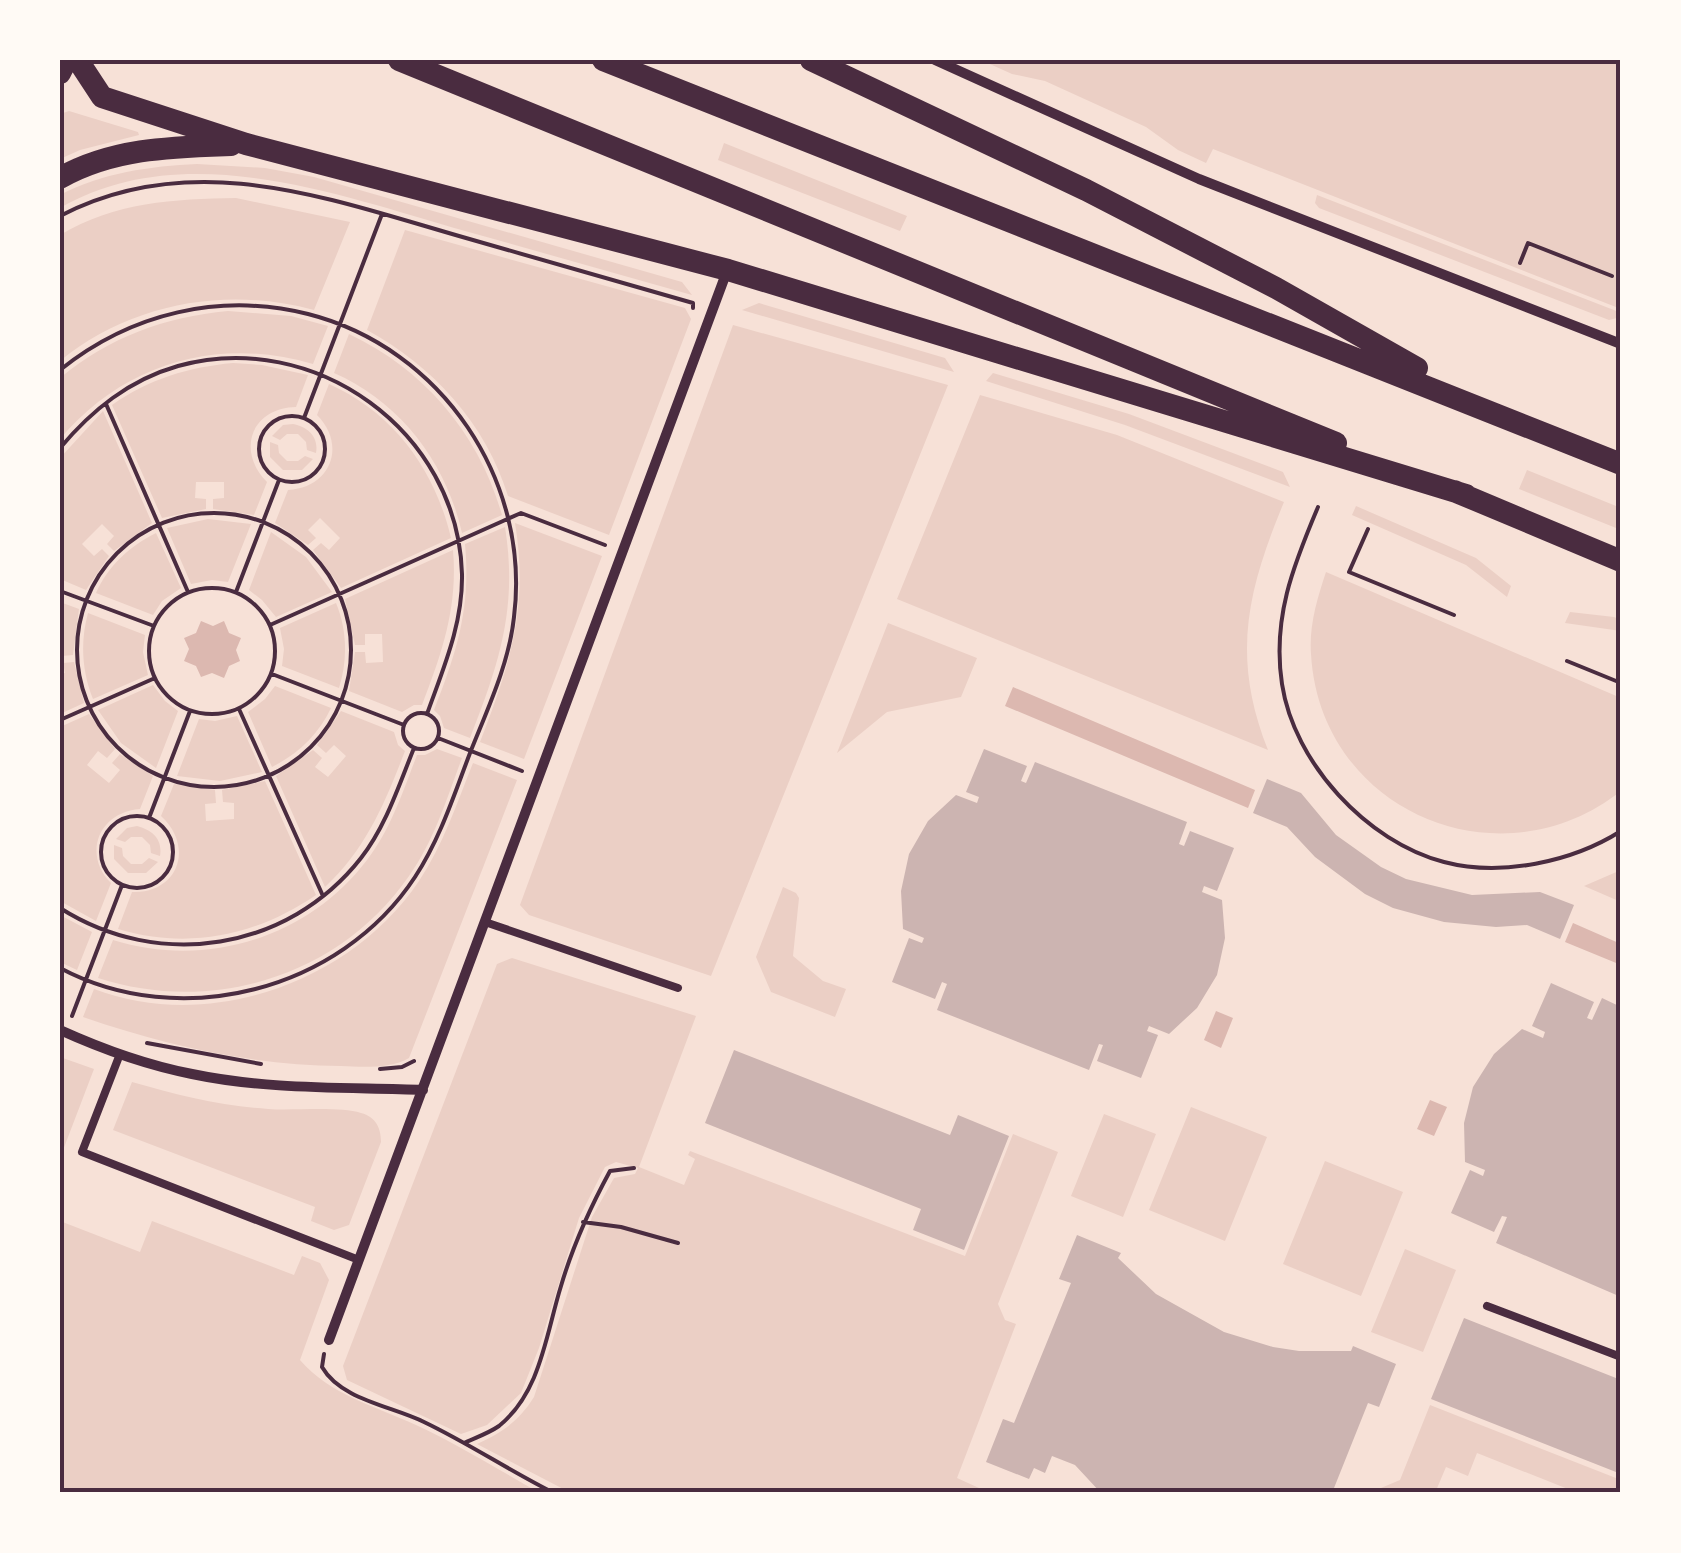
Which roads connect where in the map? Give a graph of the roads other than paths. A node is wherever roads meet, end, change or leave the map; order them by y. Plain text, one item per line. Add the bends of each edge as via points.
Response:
1 (399, 60) edge
2 (602, 60) edge
3 (810, 60) edge
4 (935, 60) edge
5 (70, 64) edge
6 (246, 144) junction
7 (60, 178) edge
8 (728, 270) junction
9 (1621, 344) edge
10 (1494, 411) junction
11 (1621, 464) edge
12 (1466, 496) junction
13 (1621, 561) edge
14 (485, 922) junction
15 (678, 988) dead end
16 (60, 1030) edge
17 (120, 1054) junction
18 (423, 1090) junction
19 (359, 1260) junction
20 (1487, 1306) dead end
21 (329, 1340) road end
22 (1621, 1357) edge

1 - 12 main road
2 - 10 main road
3 - 10 main road via 1086,190
4 - 9 street via 1200,180
5 - 6 main road via 102,97
6 - 7 main road via 131,153
6 - 8 main road
8 - 12 main road
8 - 14 street
10 - 11 main road
12 - 13 main road
14 - 15 lane
14 - 18 street
16 - 17 street
17 - 18 street via 240,1082
17 - 19 lane via 82,1152
18 - 19 street
19 - 21 street
20 - 22 lane

